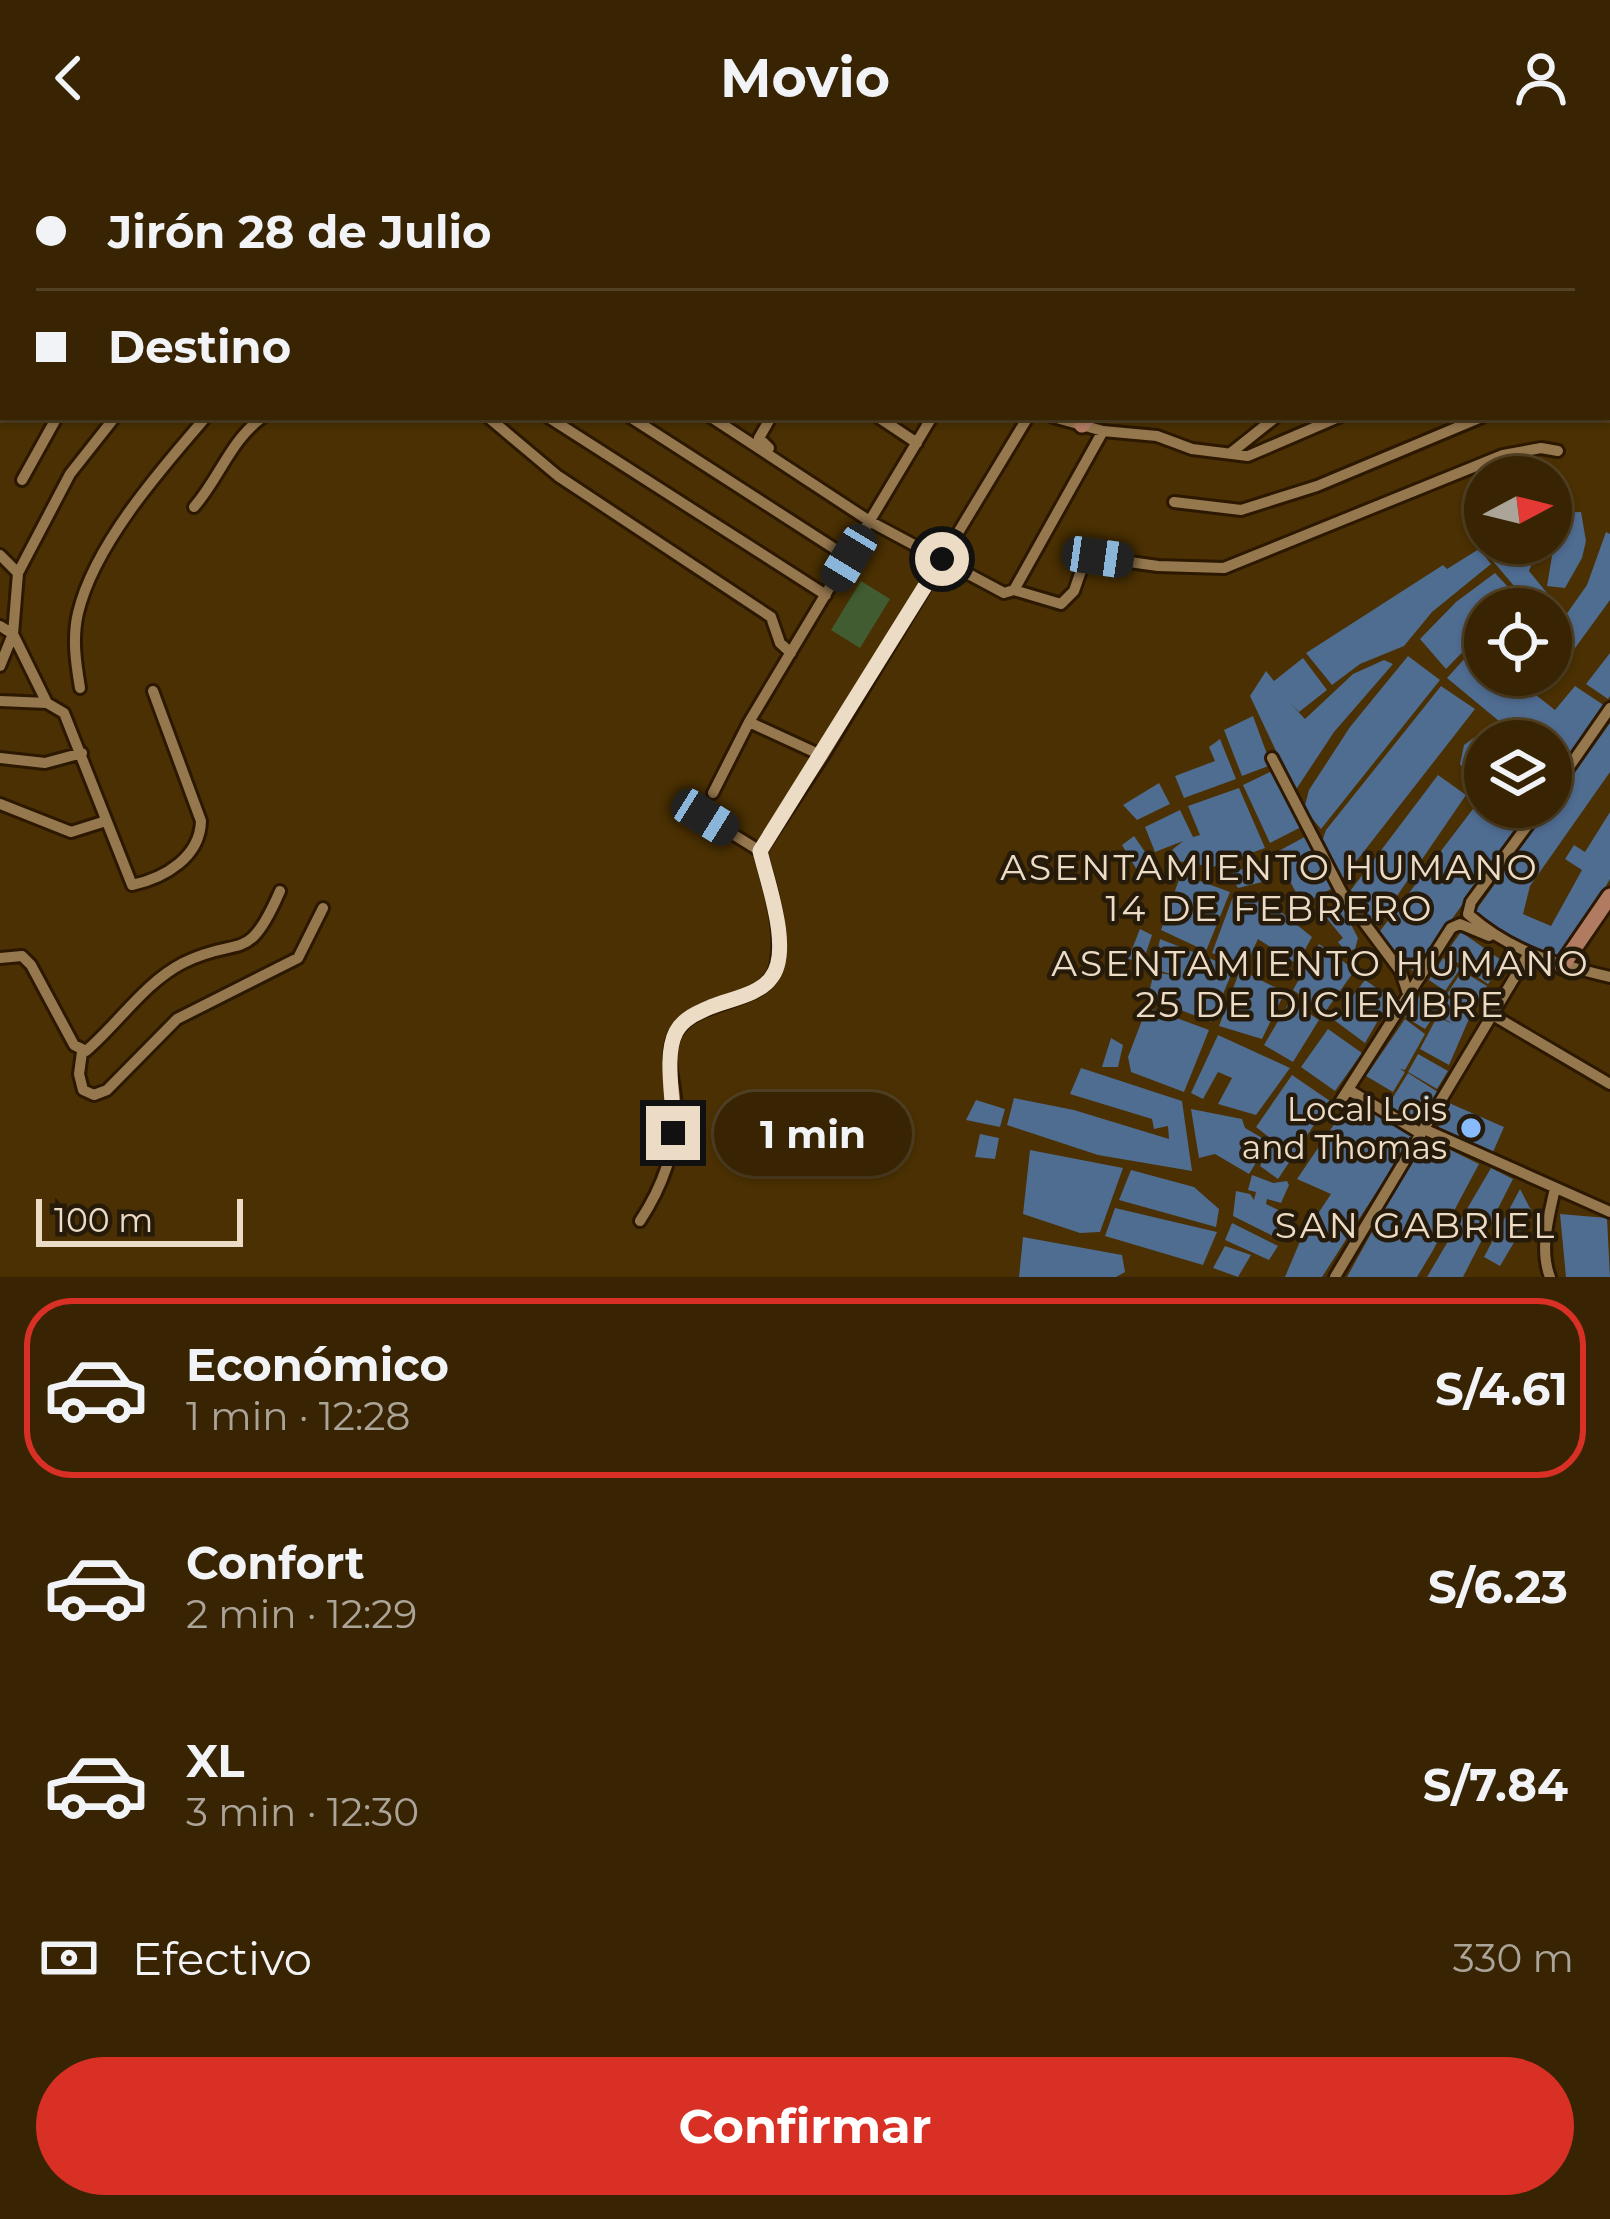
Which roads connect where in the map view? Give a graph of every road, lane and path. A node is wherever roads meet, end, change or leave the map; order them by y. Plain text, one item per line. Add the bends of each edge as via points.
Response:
1 (55, 420) edge
2 (113, 420) edge
3 (203, 420) edge
4 (259, 420) edge
5 (491, 420) edge
6 (553, 420) edge
7 (636, 420) edge
8 (716, 420) edge
9 (769, 420) edge
10 (882, 420) edge
11 (930, 420) edge
12 (1026, 420) edge
13 (1272, 420) edge
14 (1332, 420) edge
15 (1475, 420) edge
16 (1085, 421) edge
17 (1103, 431) junction
18 (917, 443) junction
19 (1558, 451) dead end
20 (1222, 454) junction
21 (778, 457) junction
22 (22, 479) dead end
23 (1174, 502) dead end
24 (194, 507) dead end
25 (871, 522) junction
26 (0, 555) edge
27 (849, 558) junction
28 (942, 559) junction
29 (18, 573) junction
30 (1014, 590) junction
31 (826, 596) junction
32 (0, 626) edge
33 (13, 634) junction
34 (791, 653) junction
35 (0, 666) edge
36 (80, 688) dead end
37 (153, 691) dead end
38 (0, 701) edge
39 (47, 703) junction
40 (1610, 708) edge
41 (749, 722) junction
42 (82, 753) junction
43 (823, 756) junction
44 (0, 758) edge
45 (1272, 758) dead end
46 (1572, 763) edge
47 (713, 794) dead end
48 (0, 804) edge
49 (705, 817) dead end
50 (106, 821) junction
51 (1526, 828) edge
52 (760, 851) junction
53 (280, 891) dead end
54 (1610, 896) edge
55 (323, 908) dead end
56 (1496, 938) junction
57 (1528, 956) junction
58 (0, 958) edge
59 (1562, 966) junction
60 (1610, 977) edge
61 (1410, 1000) junction
62 (1491, 1014) junction
63 (82, 1052) junction
64 (1610, 1084) edge
65 (1348, 1090) junction
66 (1340, 1102) dead end
67 (1423, 1132) junction
68 (1555, 1188) junction
69 (1609, 1215) edge
70 (640, 1221) dead end
71 (1335, 1277) edge
72 (1550, 1277) edge

1 - 22 street
2 - 29 street via 70,474
3 - 36 street via 108,547 79,608
4 - 24 street
5 - 34 street via 558,476 771,616
6 - 31 street
7 - 27 street
8 - 21 street
9 - 21 street via 759,438
10 - 18 street
11 - 18 street
12 - 28 street
13 - 20 street
14 - 20 street via 1248,456
15 - 23 street via 1241,510
16 - 17 street
17 - 20 street
17 - 30 street
18 - 25 street
19 - 30 street via 1503,455 1223,568 1094,557 1065,602
21 - 25 street
25 - 27 street
25 - 28 street
26 - 29 street
27 - 31 street
28 - 30 street via 996,590
28 - 43 street
29 - 33 street
31 - 34 street
32 - 33 street
33 - 35 street
33 - 39 street
34 - 41 street
37 - 50 street via 201,835 185,861 138,885 129,882
38 - 39 street
39 - 42 street via 64,713
40 - 46 street
41 - 43 street
41 - 47 street
42 - 44 street via 45,763
42 - 50 street
43 - 52 street
45 - 61 street via 1342,893 1401,972
48 - 50 street via 61,831
49 - 52 street
51 - 56 street via 1471,902 1468,914
52 - 70 street via 774,897 777,967 758,988 678,1027 670,1045 670,1166
53 - 63 street via 263,929 239,947 182,963
54 - 59 street
55 - 63 street via 298,958 177,1018 106,1090 83,1090
56 - 57 street
56 - 61 street via 1451,928
57 - 59 street
57 - 62 street
58 - 63 street via 22,956 31,965
59 - 60 street
61 - 65 street
62 - 64 street
62 - 67 street
65 - 66 street
65 - 67 street
67 - 68 street
67 - 71 street
68 - 69 street
68 - 72 street via 1546,1229

